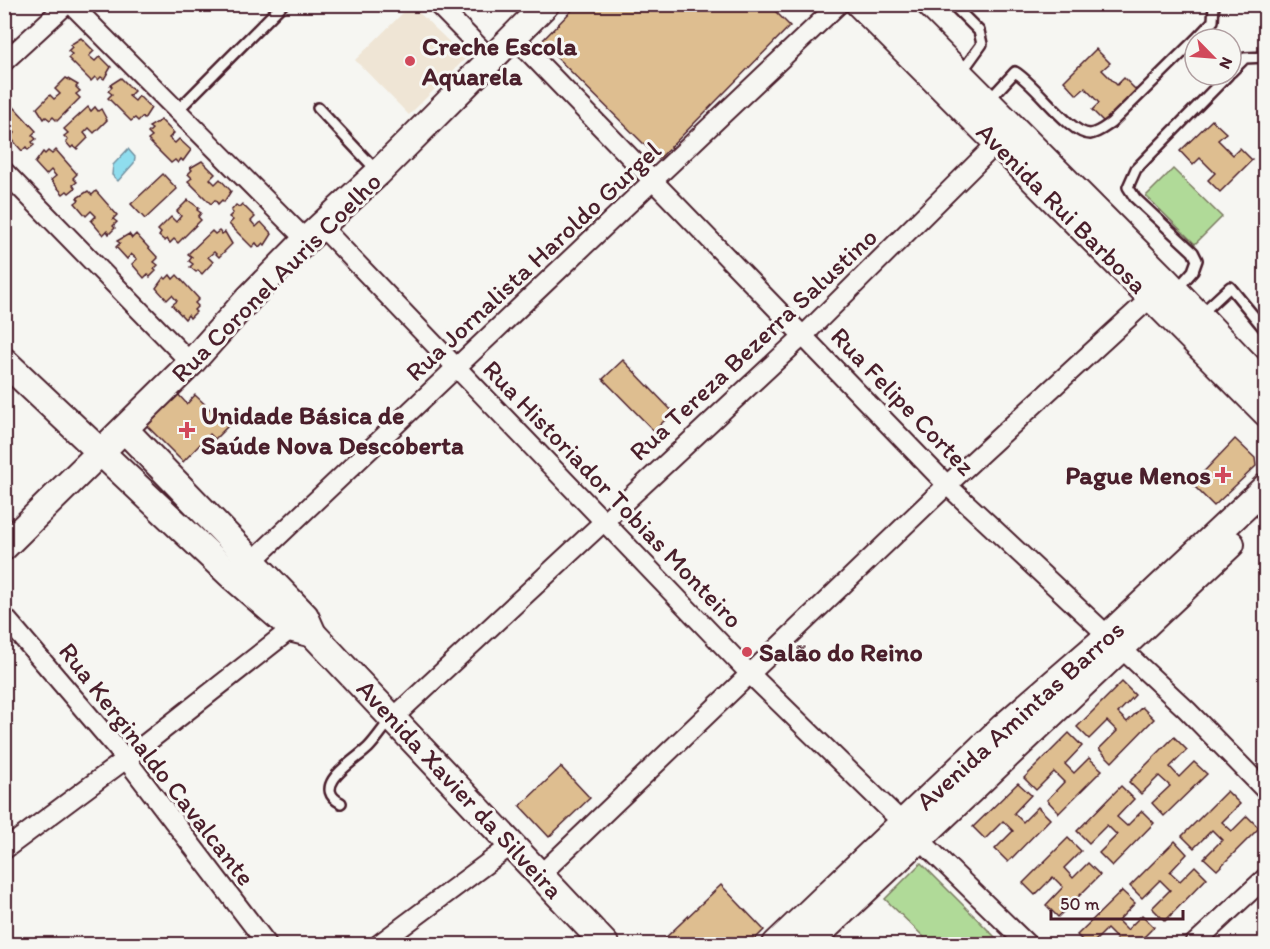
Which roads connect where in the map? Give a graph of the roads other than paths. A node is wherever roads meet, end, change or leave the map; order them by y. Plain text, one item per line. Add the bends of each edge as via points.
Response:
1 (69, 4) edge
2 (283, 4) edge
3 (437, 4) edge
4 (546, 4) edge
5 (839, 4) edge
6 (859, 4) edge
7 (890, 4) edge
8 (952, 4) edge
9 (1214, 4) edge
10 (1208, 27) edge
11 (514, 37) junction
12 (1183, 53) edge
13 (1266, 57) edge
14 (491, 58) junction
15 (1243, 60) edge
16 (4, 62) edge
17 (960, 74) junction
18 (1217, 87) edge
19 (988, 102) junction
20 (318, 108) dead end
21 (177, 111) junction
22 (1005, 135) junction
23 (4, 171) edge
24 (378, 173) junction
25 (655, 181) junction
26 (313, 233) junction
27 (1164, 290) junction
28 (1191, 323) junction
29 (1266, 331) edge
30 (804, 335) junction
31 (4, 361) edge
32 (191, 363) junction
33 (456, 369) junction
34 (1266, 386) edge
35 (1266, 413) edge
36 (125, 430) junction
37 (103, 453) junction
38 (947, 485) junction
39 (1266, 487) edge
40 (1266, 511) edge
41 (604, 519) junction
42 (4, 547) edge
43 (244, 570) junction
44 (4, 616) edge
45 (304, 626) junction
46 (1115, 643) junction
47 (751, 675) junction
48 (391, 720) junction
49 (126, 759) junction
50 (1266, 791) edge
51 (341, 803) dead end
52 (912, 831) junction
53 (513, 844) junction
54 (4, 850) edge
55 (542, 874) junction
56 (1266, 877) edge
57 (267, 945) edge
58 (379, 945) edge
59 (605, 945) edge
60 (776, 945) edge
61 (808, 945) edge
62 (1026, 945) edge
63 (1194, 945) edge

1 - 16 street
1 - 21 street, Rua Historiador Tobias Monteiro
2 - 21 lane
3 - 14 street
4 - 11 street, Rua Coronel Auris Coelho
5 - 25 street, Rua Jornalista Haroldo Gurgel
6 - 22 street, Avenida Rui Barbosa
7 - 17 street, Avenida Rui Barbosa
8 - 17 lane via 979,31 982,44
9 - 10 lane via 1213,21
11 - 14 street, Rua Coronel Auris Coelho
11 - 25 street, Rua Felipe Cortez
12 - 19 lane via 1111,123 1095,133 1074,128 1026,78 1015,72
13 - 15 lane
14 - 24 street, Rua Coronel Auris Coelho
17 - 19 street, Avenida Rui Barbosa
18 - 27 lane via 1136,168 1128,187 1197,260 1193,271
19 - 22 street, Avenida Rui Barbosa
20 - 24 lane
21 - 26 street, Rua Historiador Tobias Monteiro
22 - 27 street, Avenida Rui Barbosa
22 - 30 street, Rua Tereza Bezerra Salustino
23 - 32 street
24 - 26 street, Rua Coronel Auris Coelho
25 - 30 street, Rua Felipe Cortez
25 - 33 street, Rua Jornalista Haroldo Gurgel
26 - 32 street, Rua Coronel Auris Coelho
26 - 33 street, Rua Historiador Tobias Monteiro
27 - 28 street, Avenida Rui Barbosa
27 - 38 street
28 - 29 lane via 1230,287
28 - 34 street, Avenida Rui Barbosa
28 - 35 street, Avenida Rui Barbosa
30 - 38 street, Rua Felipe Cortez
30 - 41 street, Rua Tereza Bezerra Salustino
31 - 37 street, Avenida Xavier da Silveira
32 - 36 street, Rua Coronel Auris Coelho
33 - 41 street, Rua Historiador Tobias Monteiro
33 - 43 street, Rua Jornalista Haroldo Gurgel
36 - 37 street, Rua Coronel Auris Coelho
36 - 43 street, Avenida Xavier da Silveira
37 - 42 street, Rua Coronel Auris Coelho
37 - 43 street, Avenida Xavier da Silveira
38 - 46 street, Rua Felipe Cortez
38 - 47 street
39 - 46 street, Avenida Amintas Barros
40 - 46 street, Avenida Amintas Barros
41 - 47 street, Rua Historiador Tobias Monteiro
41 - 48 street, Rua Tereza Bezerra Salustino
43 - 45 street, Avenida Xavier da Silveira
44 - 49 street, Rua Kerginaldo Cavalcante
45 - 48 street, Avenida Xavier da Silveira
45 - 49 street
46 - 50 street, Rua Felipe Cortez
46 - 52 street, Avenida Amintas Barros
47 - 52 street, Rua Historiador Tobias Monteiro
47 - 55 street
48 - 51 lane via 365,751 345,764 334,778 331,793
48 - 53 street, Avenida Xavier da Silveira
49 - 54 street
49 - 57 street, Rua Kerginaldo Cavalcante
52 - 60 street, Avenida Amintas Barros
52 - 61 street, Avenida Amintas Barros
52 - 62 street, Rua Historiador Tobias Monteiro
53 - 55 street, Avenida Xavier da Silveira
53 - 58 street
55 - 59 street, Avenida Xavier da Silveira
56 - 63 street

